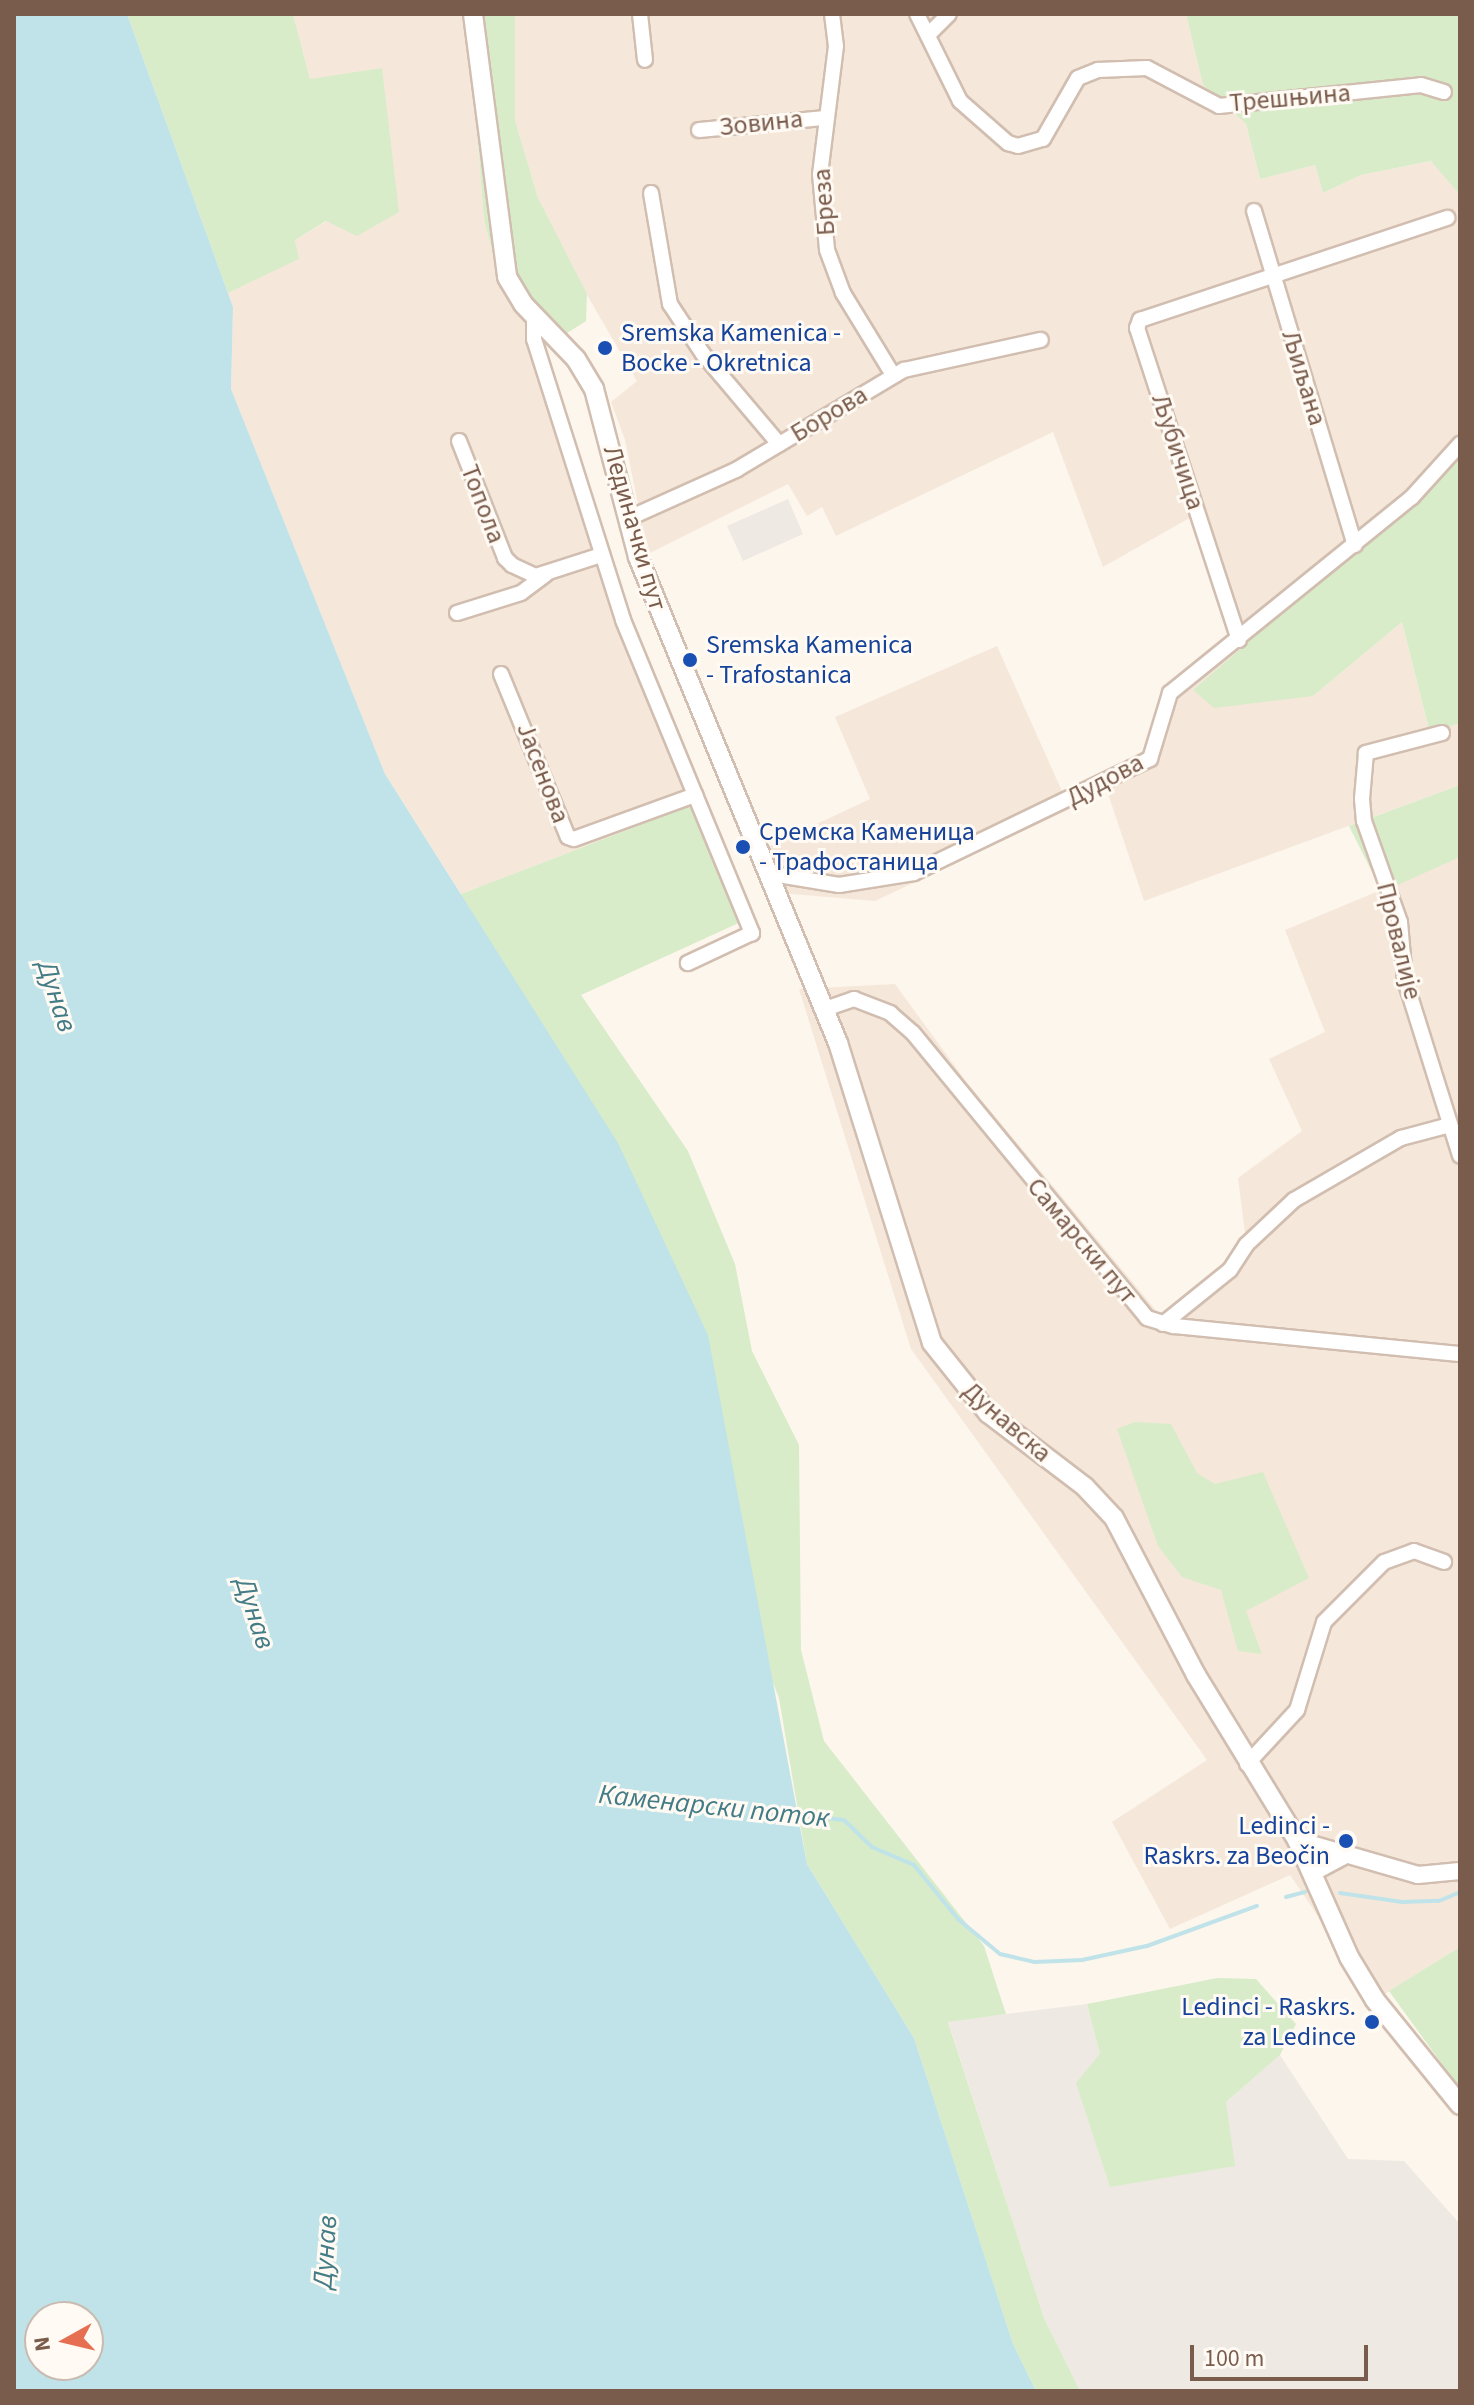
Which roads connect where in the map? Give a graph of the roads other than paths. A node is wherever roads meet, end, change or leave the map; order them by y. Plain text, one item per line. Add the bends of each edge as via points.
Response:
1 (473, 14) edge
2 (640, 14) edge
3 (832, 14) edge
4 (917, 14) edge
5 (950, 16) edge
6 (929, 34) junction
7 (645, 60) dead end
8 (1444, 92) dead end
9 (823, 118) junction
10 (699, 130) dead end
11 (651, 193) dead end
12 (1254, 211) dead end
13 (1447, 218) dead end
14 (1273, 276) junction
15 (534, 314) junction
16 (1041, 340) dead end
17 (893, 375) junction
18 (459, 441) dead end
19 (779, 444) junction
20 (1460, 444) edge
21 (627, 519) junction
22 (1355, 545) junction
23 (601, 555) junction
24 (546, 574) junction
25 (457, 613) dead end
26 (1239, 640) junction
27 (501, 674) dead end
28 (1442, 733) dead end
29 (695, 795) junction
30 (772, 874) junction
31 (688, 963) dead end
32 (825, 1009) junction
33 (838, 1043) joint
34 (1450, 1125) junction
35 (1460, 1156) edge
36 (1163, 1324) junction
37 (1460, 1354) edge
38 (1444, 1562) dead end
39 (1247, 1764) junction
40 (1297, 1840) junction
41 (1347, 1854) junction
42 (1460, 1871) edge
43 (1312, 1873) junction
44 (1460, 2105) edge

1 - 15 main road, Лединачки пут via 503,265 517,296
2 - 7 street
3 - 9 street, Бреза via 836,46
4 - 6 street, Трешњина
5 - 6 street
6 - 8 street, Трешњина via 946,81 960,101 1018,146 1043,139 1078,78 1098,70 1147,68 1219,106 1421,85
9 - 10 street, Зовина
9 - 17 street, Бреза via 820,174 827,250 843,293
11 - 19 street via 670,304 703,354
12 - 14 street, Љиљана
13 - 14 street
14 - 22 street, Љиљана
14 - 26 street, Љубичица via 1149,314 1137,328
15 - 21 main road, Лединачки пут via 576,359 594,389
15 - 23 street via 532,333
16 - 17 street, Борова
17 - 19 street, Борова
18 - 24 street, Топола via 505,558 525,574
19 - 21 street, Борова via 698,490
20 - 22 street, Дудова via 1434,476
21 - 30 main road, Лединачки пут via 654,600
22 - 26 street, Дудова
23 - 24 street
23 - 29 street
24 - 25 street via 521,593
26 - 30 street, Дудова via 1170,693 1150,759 968,851 914,873 839,885
27 - 29 street, Јасенова via 568,837
28 - 34 street, Провалије via 1366,753 1362,799 1364,821 1400,922 1405,980
29 - 31 street via 752,933
30 - 32 main road, Лединачки пут
32 - 33 main road, Лединачки пут
32 - 36 street, Самарски пут via 854,999 876,1005 913,1033 1127,1298
33 - 39 main road, Дунавска via 932,1343 988,1413 1085,1487 1114,1518
34 - 35 street, Провалије
34 - 36 street via 1401,1138 1294,1200 1246,1245 1230,1270
36 - 37 street, Самарски пут
38 - 39 street via 1414,1551 1384,1562 1324,1622 1297,1710
39 - 40 main road, Дунавска
40 - 41 street
40 - 43 main road, Дунавска
41 - 42 street via 1418,1875
41 - 43 street
43 - 44 main road, Дунавска via 1335,1930 1370,1992

